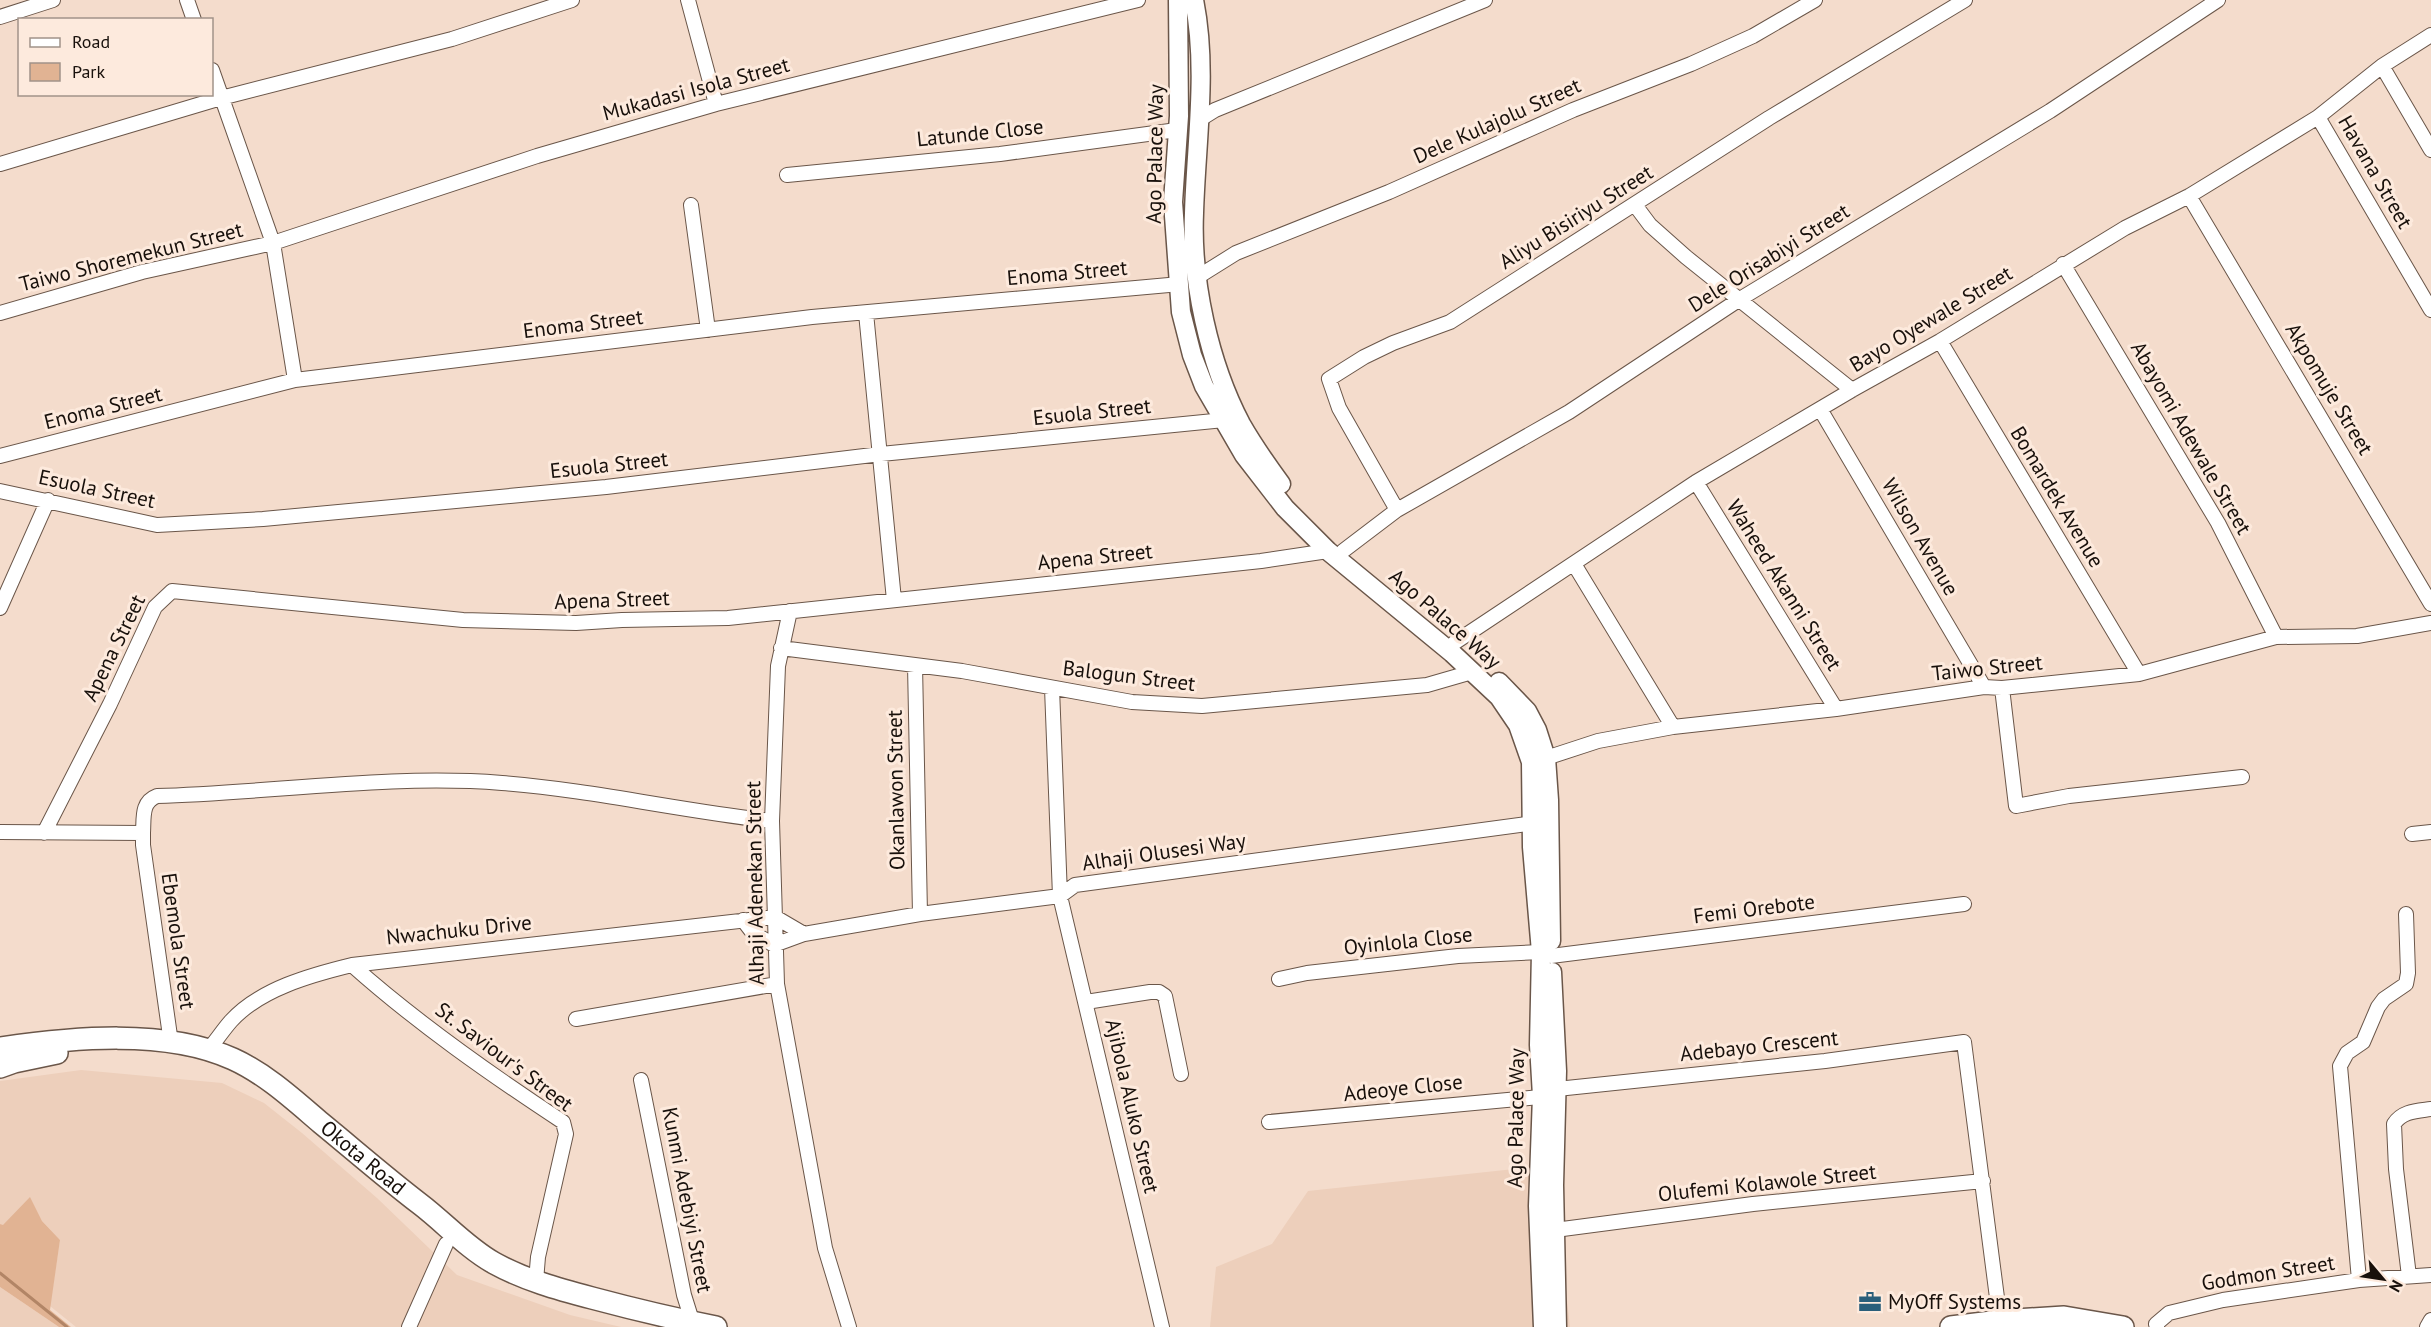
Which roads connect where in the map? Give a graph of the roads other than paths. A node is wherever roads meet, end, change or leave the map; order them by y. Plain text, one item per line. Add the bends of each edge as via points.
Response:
1 (52, 0) edge
2 (187, 0) edge
3 (572, 0) edge
4 (688, 0) edge
5 (1138, 0) edge
6 (1178, 0) edge
7 (1194, 0) edge
8 (1485, 0) edge
9 (1815, 0) edge
10 (1965, 0) edge
11 (2218, 0) edge
12 (0, 17) edge
13 (193, 18) edge
14 (1179, 35) junction
15 (2431, 35) edge
16 (1199, 40) junction
17 (1179, 54) junction
18 (1200, 61) junction
19 (2382, 66) junction
20 (213, 73) edge
21 (221, 98) junction
22 (716, 104) junction
23 (2318, 117) junction
24 (1199, 120) junction
25 (1177, 130) junction
26 (2431, 150) edge
27 (0, 164) edge
28 (786, 175) dead end
29 (2189, 196) junction
30 (1635, 205) junction
31 (691, 206) dead end
32 (273, 243) junction
33 (2063, 264) junction
34 (1188, 281) junction
35 (1740, 299) junction
36 (2431, 310) edge
37 (0, 313) edge
38 (866, 313) junction
39 (708, 330) junction
40 (1940, 341) junction
41 (295, 380) junction
42 (1852, 390) junction
43 (1820, 409) junction
44 (1224, 420) junction
45 (880, 454) junction
46 (0, 456) edge
47 (1696, 482) junction
48 (0, 491) edge
49 (48, 500) junction
50 (1396, 510) junction
51 (1336, 550) junction
52 (1574, 564) junction
53 (894, 600) junction
54 (2431, 604) edge
55 (0, 608) edge
56 (790, 611) junction
57 (2431, 623) edge
58 (2276, 637) junction
59 (1454, 643) junction
60 (781, 648) junction
61 (915, 665) junction
62 (1472, 672) junction
63 (2139, 674) junction
64 (1984, 687) junction
65 (2002, 687) junction
66 (1053, 688) junction
67 (1836, 709) junction
68 (1673, 727) junction
69 (1546, 758) junction
70 (2242, 777) dead end
71 (772, 821) junction
72 (1534, 823) junction
73 (0, 832) edge
74 (2431, 832) edge
75 (44, 833) junction
76 (2412, 834) dead end
77 (143, 839) junction
78 (1060, 896) junction
79 (1964, 904) dead end
80 (920, 914) junction
81 (2406, 914) dead end
82 (775, 917) junction
83 (743, 920) junction
84 (804, 934) junction
85 (774, 945) junction
86 (1546, 954) junction
87 (352, 965) junction
88 (1279, 979) dead end
89 (777, 984) junction
90 (1086, 1002) junction
91 (576, 1018) dead end
92 (171, 1043) junction
93 (0, 1048) edge
94 (48, 1048) junction
95 (208, 1050) junction
96 (0, 1067) edge
97 (1180, 1074) dead end
98 (642, 1080) dead end
99 (1552, 1094) junction
100 (2431, 1109) edge
101 (1269, 1122) dead end
102 (1983, 1181) junction
103 (392, 1191) junction
104 (1555, 1230) junction
105 (446, 1244) junction
106 (2431, 1275) edge
107 (2409, 1276) junction
108 (2359, 1280) junction
109 (536, 1281) junction
110 (2431, 1320) edge
111 (2000, 1321) junction
112 (688, 1326) edge
113 (409, 1327) edge
114 (716, 1327) edge
115 (849, 1327) edge
116 (1162, 1327) edge
117 (1543, 1327) edge
118 (1557, 1327) edge
119 (1951, 1327) edge
120 (2123, 1327) edge
121 (2157, 1327) edge
122 (2427, 1327) edge

1 - 12 street
2 - 13 street
3 - 21 street via 452,39
4 - 22 street
5 - 22 street, Mukadasi Isola Street
6 - 14 main road, Ago Palace Way
7 - 16 main road, Ago Palace Way
8 - 24 street via 1215,110
9 - 34 street, Dele Kulajolu Street via 1742,41 1236,253
10 - 30 street, Aliyu Bisiriyu Street
11 - 35 street, Dele Orisabiyi Street via 2059,105
14 - 16 main road
14 - 17 main road, Ago Palace Way
15 - 19 street, Bayo Oyewale Street
16 - 18 main road, Ago Palace Way
17 - 18 main road
17 - 25 main road, Ago Palace Way
18 - 24 main road, Ago Palace Way
19 - 23 street, Bayo Oyewale Street
19 - 26 street
20 - 21 street
21 - 27 street
21 - 32 street
22 - 32 street, Mukadasi Isola Street via 537,156
23 - 29 street, Bayo Oyewale Street
23 - 36 street, Havana Street
24 - 34 main road, Ago Palace Way
25 - 28 street, Latunde Close via 1000,154
25 - 34 main road, Ago Palace Way via 1173,202
29 - 33 street, Bayo Oyewale Street
29 - 54 street, Akpomuje Street
30 - 35 street via 1659,233
30 - 50 street, Aliyu Bisiriyu Street via 1450,322 1383,347 1329,379 1339,408
31 - 39 street
32 - 37 street, Taiwo Shoremekun Street via 142,272
32 - 41 street
33 - 40 street, Bayo Oyewale Street
33 - 58 street, Abayomi Adewale Street via 2218,523
34 - 38 street, Enoma Street
34 - 44 main road, Ago Palace Way via 1181,312 1192,355
34 - 51 main road, Ago Palace Way via 1240,422 1288,495
35 - 42 street
35 - 50 street, Dele Orisabiyi Street via 1569,412
38 - 39 street, Enoma Street
38 - 45 street
39 - 41 street, Enoma Street
40 - 42 street, Bayo Oyewale Street
40 - 63 street, Bomardek Avenue
41 - 46 street, Enoma Street
42 - 43 street, Bayo Oyewale Street
43 - 47 street, Bayo Oyewale Street
43 - 64 street, Wilson Avenue
44 - 45 street, Esuola Street
44 - 51 main road, Ago Palace Way via 1244,455 1285,508
45 - 49 street, Esuola Street via 606,487 263,519 156,525
45 - 53 street
47 - 52 street, Bayo Oyewale Street
47 - 67 street, Waheed Akanni Street
48 - 49 street, Esuola Street
49 - 55 street
50 - 51 street, Dele Orisabiyi Street
51 - 53 street, Apena Street
51 - 59 main road, Ago Palace Way
51 - 62 main road, Ago Palace Way
52 - 59 street, Bayo Oyewale Street
52 - 68 street
53 - 56 street, Apena Street
56 - 60 street, Alhaji Adenekan Street
56 - 75 street, Apena Street via 728,618 576,623 463,620 172,591 155,607
57 - 58 street, Taiwo Street via 2357,636
58 - 63 street, Taiwo Street
59 - 69 main road, Ago Palace Way via 1527,711
60 - 61 street, Balogun Street
60 - 71 street, Alhaji Adenekan Street
61 - 66 street, Balogun Street
61 - 80 street, Okanlawon Street
62 - 66 street, Balogun Street via 1427,685 1202,706 1132,702
62 - 72 main road, Ago Palace Way via 1500,698 1525,742 1531,762
63 - 65 street, Taiwo Street
64 - 65 street, Taiwo Street
64 - 67 street, Taiwo Street
65 - 70 street via 2016,806 2069,796
66 - 78 street, Ajibola Aluko Street
67 - 68 street, Taiwo Street
68 - 69 street, Taiwo Street via 1598,741
69 - 86 main road, Ago Palace Way
71 - 77 street, Ebemola Street via 502,783 429,781 157,796 147,801 144,809
71 - 82 street, Alhaji Adenekan Street
72 - 78 street, Alhaji Olusesi Way via 1075,885
72 - 86 main road, Ago Palace Way via 1532,847
73 - 75 street
74 - 76 street
75 - 77 street
77 - 92 street, Ebemola Street
78 - 80 street, Alhaji Olusesi Way
78 - 90 street, Ajibola Aluko Street
79 - 86 street, Femi Orebote
80 - 84 street, Alhaji Olusesi Way
81 - 108 street via 2406,984 2385,999 2363,1042 2348,1053 2340,1066
82 - 83 street, Nwachuku Drive
82 - 84 street
82 - 85 street, Alhaji Adenekan Street
83 - 85 street via 753,933
83 - 87 street, Nwachuku Drive
84 - 85 street, Alhaji Olusesi Way
85 - 89 street, Alhaji Adenekan Street
86 - 88 street, Oyinlola Close via 1446,957
86 - 99 main road, Ago Palace Way
87 - 95 street, Nwachuku Drive via 299,980 248,1006
87 - 109 street, St. Saviour's Street via 498,1079 563,1122 566,1134
89 - 91 street
89 - 115 street, Alhaji Adenekan Street via 825,1248
90 - 97 street via 1159,992 1165,996
90 - 116 street, Ajibola Aluko Street
92 - 94 main road, Okota Road via 106,1038
92 - 95 main road, Okota Road
93 - 94 main road, Okota Road
94 - 96 main road, Okota Road
94 - 103 main road, Okota Road via 144,1050 219,1066 257,1089
95 - 103 main road, Okota Road via 234,1059 302,1106
98 - 112 street, Kunmi Adebiyi Street
99 - 101 street, Adeoye Close
99 - 102 street, Adebayo Crescent via 1964,1042
99 - 104 main road, Ago Palace Way
99 - 117 main road, Ago Palace Way via 1538,1206
100 - 107 street via 2407,1113 2394,1124
102 - 104 street, Olufemi Kolawole Street via 1754,1204
102 - 111 street
103 - 105 main road, Okota Road
103 - 109 main road, Okota Road via 492,1262
104 - 118 main road, Ago Palace Way
105 - 112 main road, Okota Road via 492,1276 533,1294 584,1308
105 - 113 street
106 - 107 street, Godmon Street
107 - 108 street, Godmon Street
108 - 121 street, Godmon Street via 2199,1305 2169,1313 2156,1323
109 - 112 main road, Okota Road
110 - 122 street
111 - 119 main road
111 - 120 main road via 2064,1317
112 - 114 main road, Okota Road

